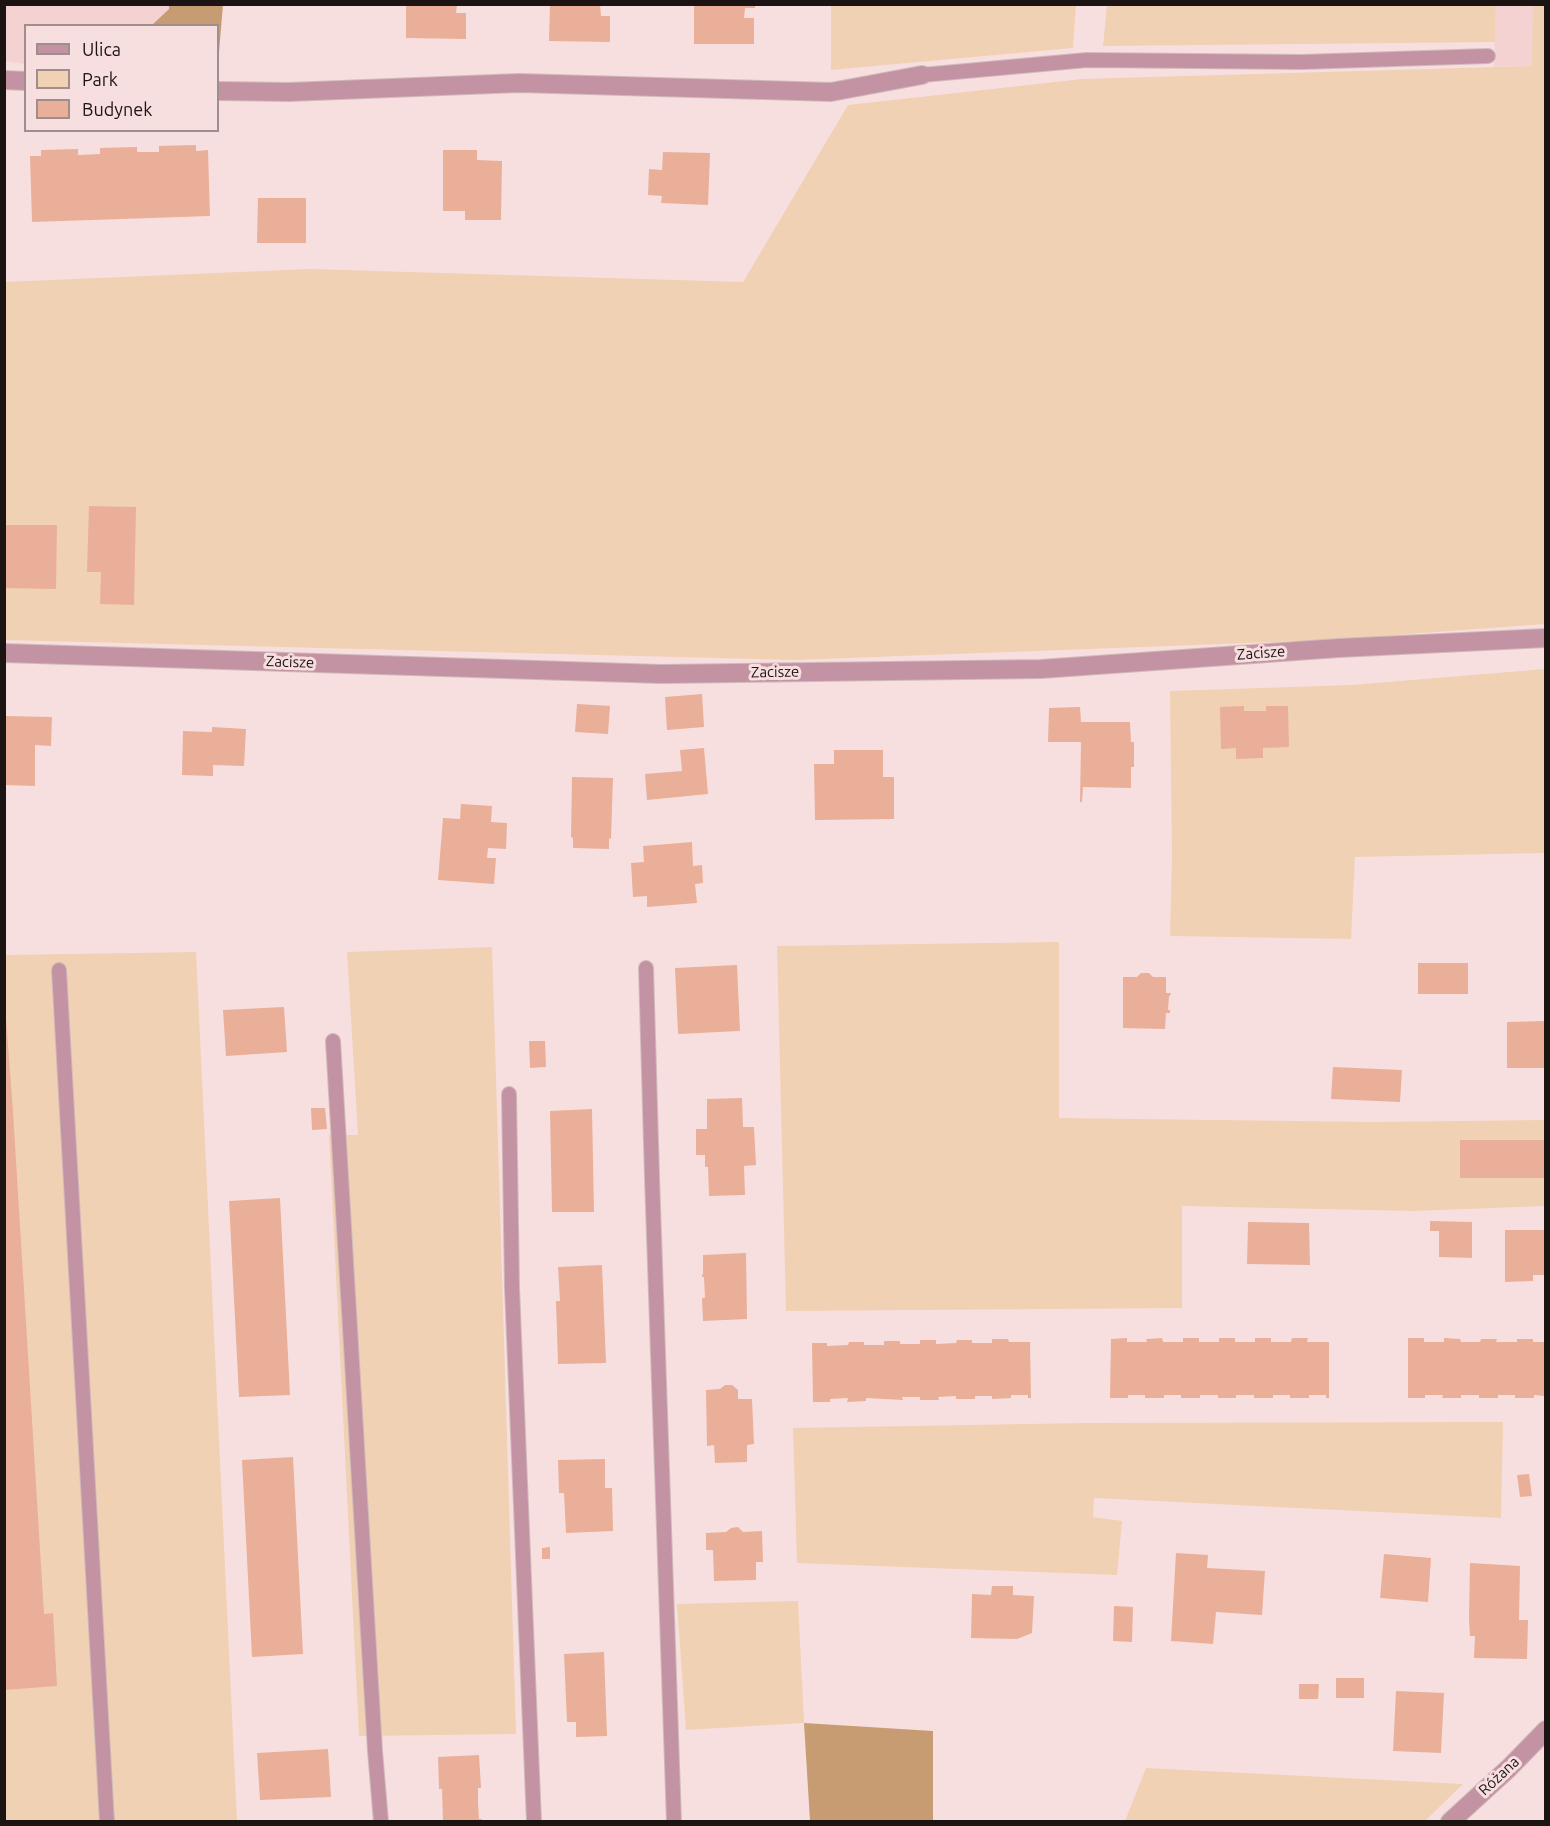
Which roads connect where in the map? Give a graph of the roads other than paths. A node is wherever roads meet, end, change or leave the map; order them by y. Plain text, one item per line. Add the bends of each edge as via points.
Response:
1 (1488, 56) dead end
2 (922, 75) joint
3 (4, 80) edge
4 (24, 81) edge
5 (219, 91) edge
6 (1545, 638) edge
7 (4, 653) edge
8 (646, 968) dead end
9 (59, 970) dead end
10 (333, 1041) dead end
11 (508, 1094) dead end
12 (1545, 1730) edge
13 (107, 1821) edge
14 (381, 1821) edge
15 (534, 1821) edge
16 (674, 1821) edge
17 (1450, 1821) edge

1 - 2 lane via 1301,62 1087,60
2 - 5 street via 831,92 519,83
3 - 4 street
6 - 7 street, Zacisze via 1041,669 661,674
8 - 16 lane
9 - 13 lane
10 - 14 lane
11 - 15 lane
12 - 17 street, Różana

